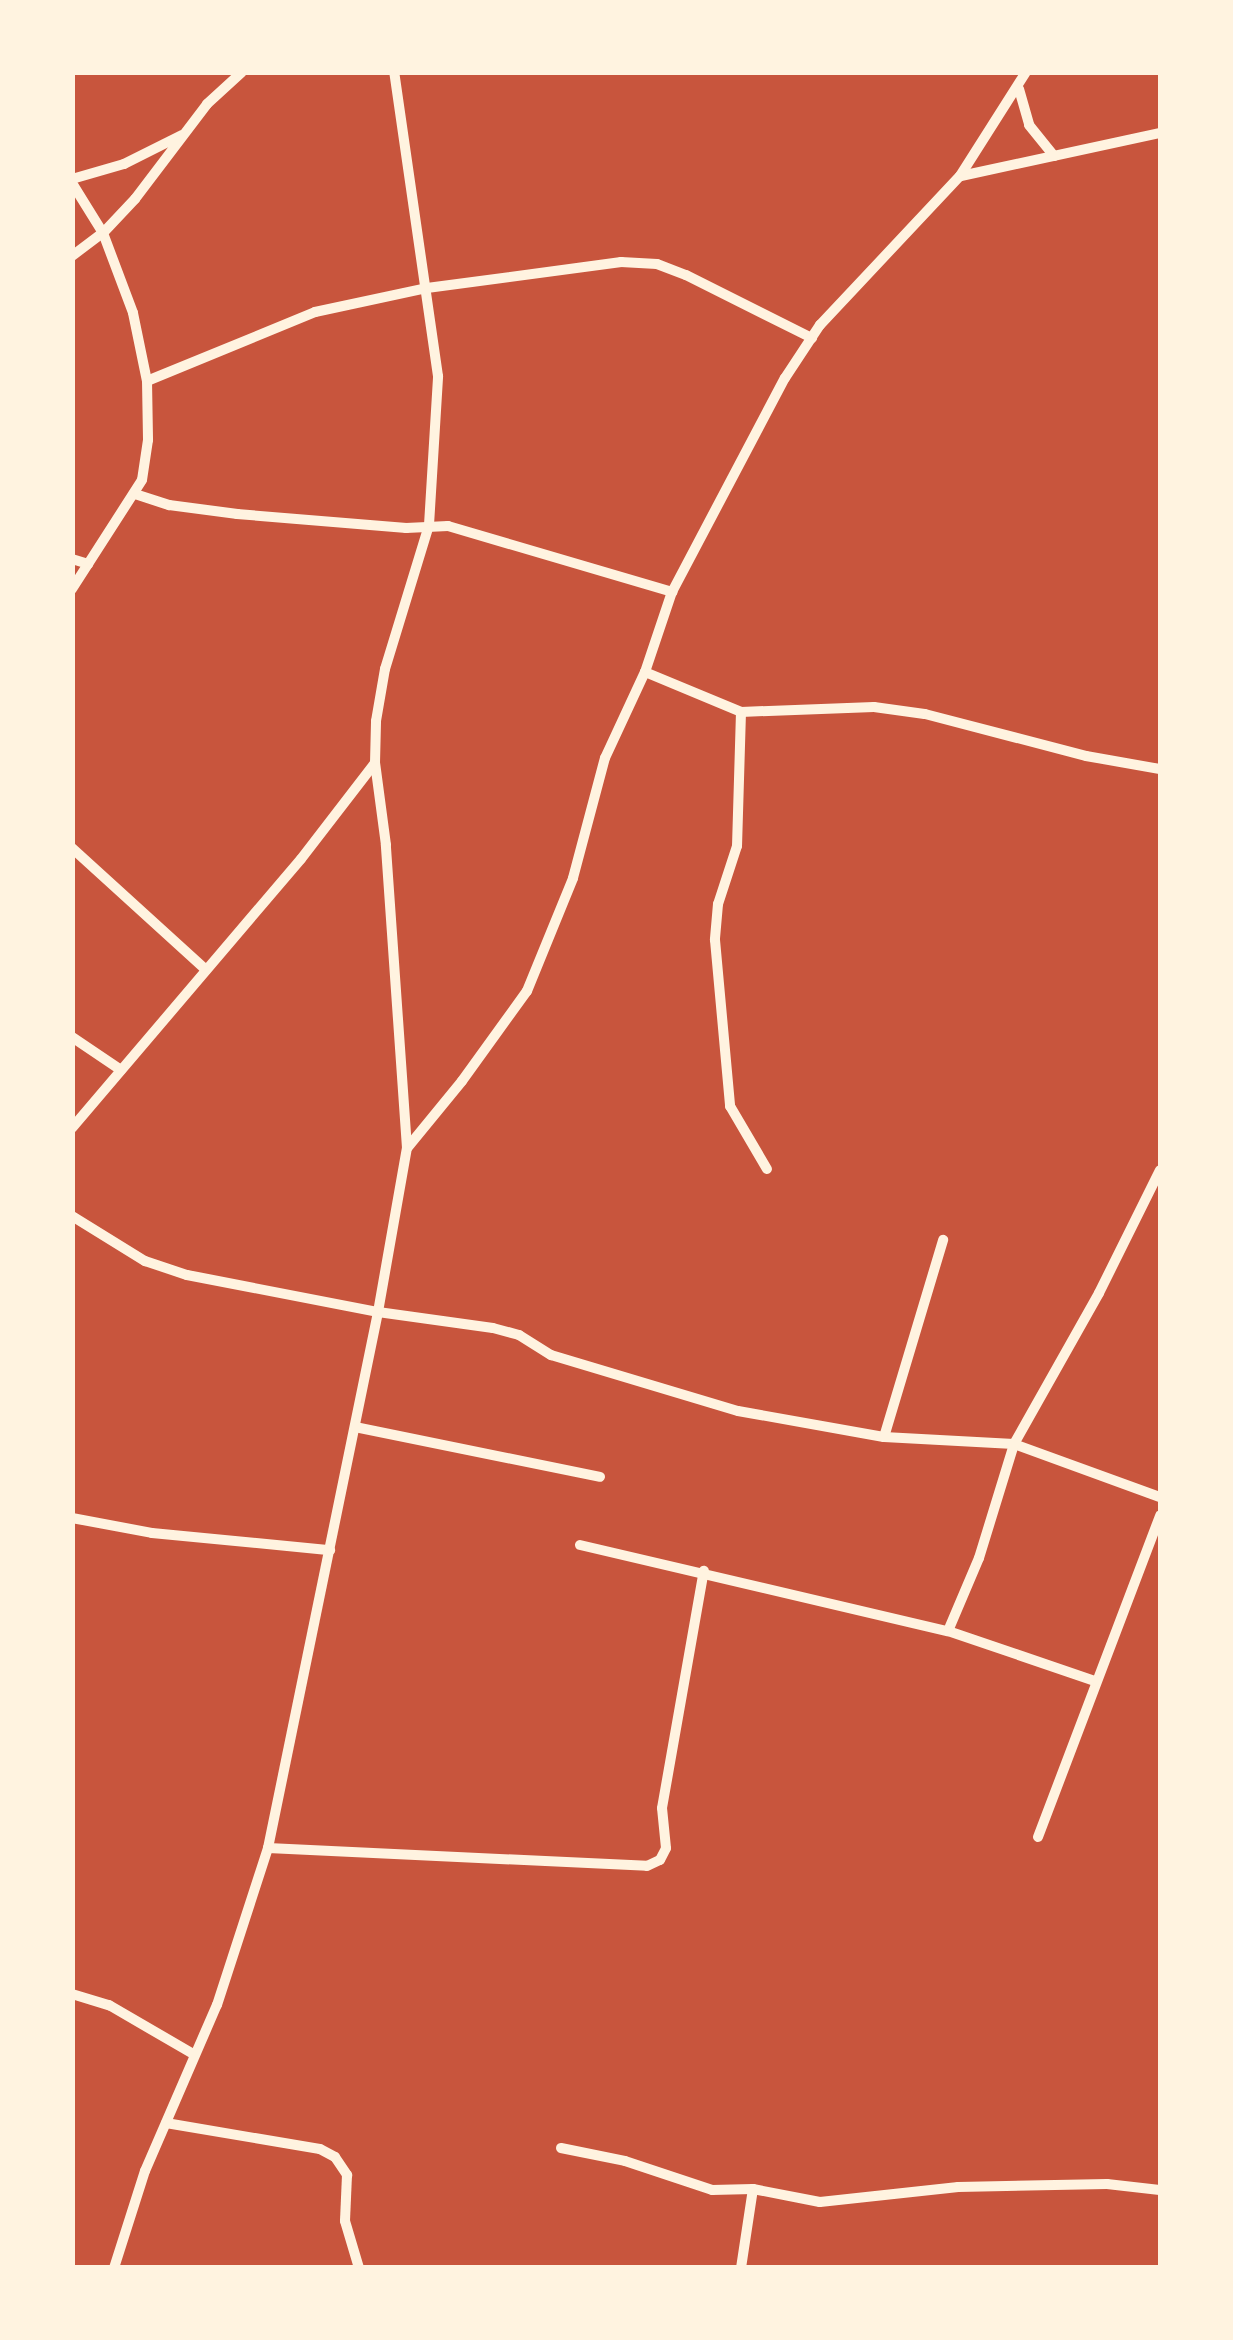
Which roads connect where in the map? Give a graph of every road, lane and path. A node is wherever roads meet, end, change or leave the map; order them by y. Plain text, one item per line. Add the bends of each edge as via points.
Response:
1 (242, 72) edge
2 (394, 72) edge
3 (1026, 72) edge
4 (1019, 89) junction
5 (1160, 133) edge
6 (184, 134) junction
7 (1054, 156) junction
8 (960, 176) junction
9 (72, 181) edge
10 (102, 233) junction
11 (72, 256) edge
12 (427, 288) junction
13 (812, 338) junction
14 (147, 382) junction
15 (135, 494) junction
16 (429, 526) junction
17 (72, 559) edge
18 (88, 564) junction
19 (72, 589) edge
20 (672, 592) junction
21 (644, 672) junction
22 (741, 712) junction
23 (375, 763) junction
24 (1160, 770) edge
25 (72, 848) edge
26 (206, 970) junction
27 (72, 1037) edge
28 (121, 1070) junction
29 (72, 1128) edge
30 (407, 1148) junction
31 (767, 1169) dead end
32 (1160, 1170) edge
33 (72, 1216) edge
34 (943, 1240) dead end
35 (378, 1312) junction
36 (354, 1427) junction
37 (884, 1437) junction
38 (1014, 1444) junction
39 (600, 1477) dead end
40 (1160, 1497) edge
41 (1160, 1516) edge
42 (72, 1518) edge
43 (580, 1545) dead end
44 (330, 1550) junction
45 (704, 1571) junction
46 (948, 1631) junction
47 (1094, 1681) junction
48 (1038, 1837) dead end
49 (268, 1848) junction
50 (72, 1994) edge
51 (196, 2055) junction
52 (166, 2123) junction
53 (561, 2148) dead end
54 (754, 2189) junction
55 (1160, 2190) edge
56 (114, 2268) edge
57 (358, 2268) edge
58 (741, 2268) edge

1 - 6 street
2 - 12 street
3 - 4 street
4 - 7 street via 1029,125
4 - 8 street
5 - 7 street
6 - 9 street
6 - 10 street
7 - 8 street
8 - 13 street
9 - 10 street
10 - 11 street
10 - 14 street via 134,313
12 - 13 street via 562,268 657,264
12 - 14 street via 315,312
12 - 16 street via 438,376
13 - 20 street
14 - 15 street via 147,463
15 - 16 street via 238,514
15 - 18 street
16 - 20 street
16 - 23 street via 384,669
17 - 18 street
18 - 19 street
20 - 21 street
21 - 22 street
21 - 30 street via 604,758 573,878 526,991
22 - 24 street via 874,707 925,714
22 - 31 street via 737,846 718,904 715,940 730,1106
23 - 26 street
23 - 30 street
25 - 26 street
26 - 28 street
27 - 28 street
28 - 29 street
30 - 35 street
32 - 38 street
33 - 35 street via 145,1260 188,1275
34 - 37 street
35 - 36 street
35 - 37 street via 519,1334 551,1354 682,1396
36 - 39 street
36 - 44 street
37 - 38 street
38 - 40 street
38 - 46 street
41 - 47 street
42 - 44 street via 152,1533
43 - 45 street
44 - 49 street
45 - 46 street
45 - 49 street via 662,1808 666,1848 660,1860 647,1866
46 - 47 street
47 - 48 street
49 - 51 street
50 - 51 street via 109,2005
51 - 52 street
52 - 56 street
52 - 57 street via 336,2157 347,2175 345,2221
53 - 54 street via 625,2160 712,2190
54 - 55 street via 820,2202 958,2187 1107,2184
54 - 58 street

